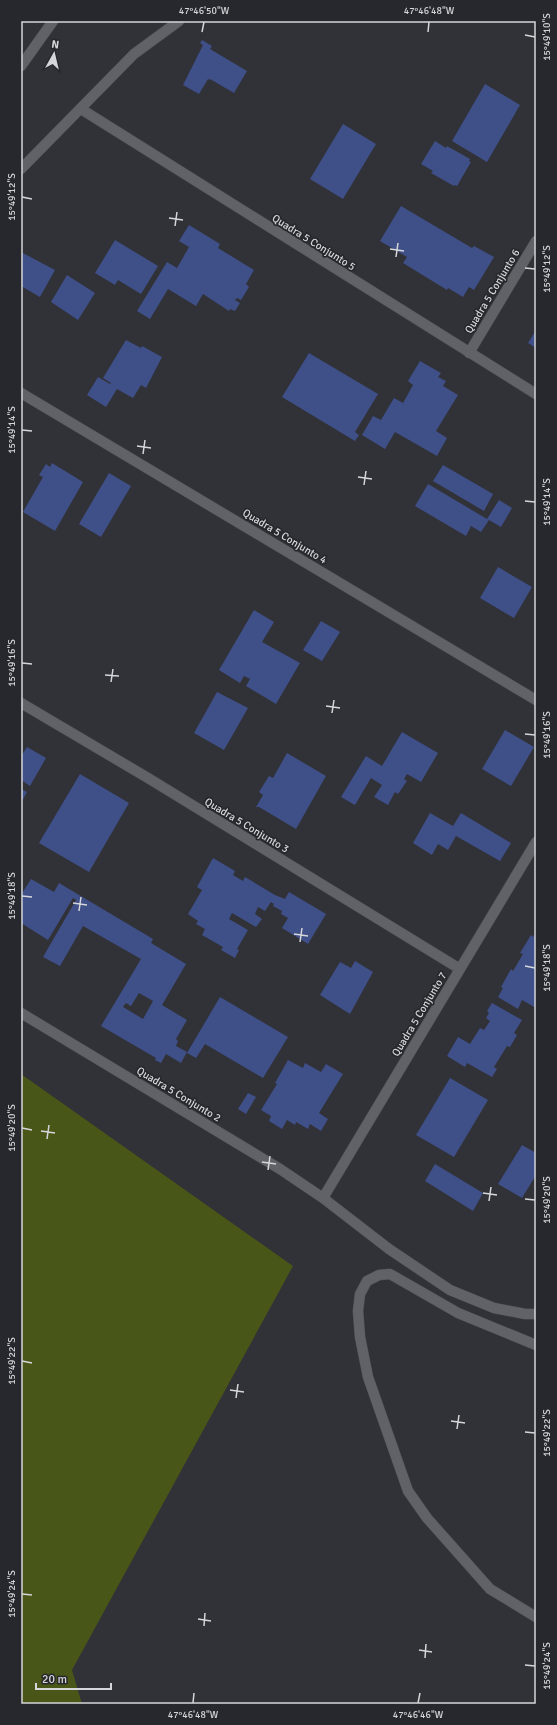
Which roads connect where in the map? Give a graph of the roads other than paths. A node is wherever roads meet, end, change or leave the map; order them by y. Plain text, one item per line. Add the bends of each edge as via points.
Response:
1 (53, 21) edge
2 (179, 21) edge
3 (21, 66) edge
4 (80, 109) junction
5 (21, 169) edge
6 (536, 241) edge
7 (469, 353) junction
8 (21, 393) edge
9 (536, 394) edge
10 (536, 700) edge
11 (21, 703) edge
12 (536, 842) edge
13 (460, 969) junction
14 (21, 1013) edge
15 (323, 1198) junction
16 (536, 1314) edge
17 (536, 1345) edge
18 (536, 1617) edge

1 - 3 street
2 - 4 street via 134,54
4 - 5 street
4 - 7 street, Quadra 5 Conjunto 5
6 - 7 street, Quadra 5 Conjunto 6
7 - 9 street, Quadra 5 Conjunto 5
8 - 10 street, Quadra 5 Conjunto 4
11 - 13 street, Quadra 5 Conjunto 3
12 - 13 street, Quadra 5 Conjunto 7
13 - 15 street, Quadra 5 Conjunto 7
14 - 15 street, Quadra 5 Conjunto 2 via 280,1169
15 - 16 street, Quadra 5 Conjunto 2 via 389,1249 450,1290 494,1308
17 - 18 street via 458,1313 390,1274 367,1281 360,1294 360,1338 368,1377 408,1491 427,1518 490,1589

